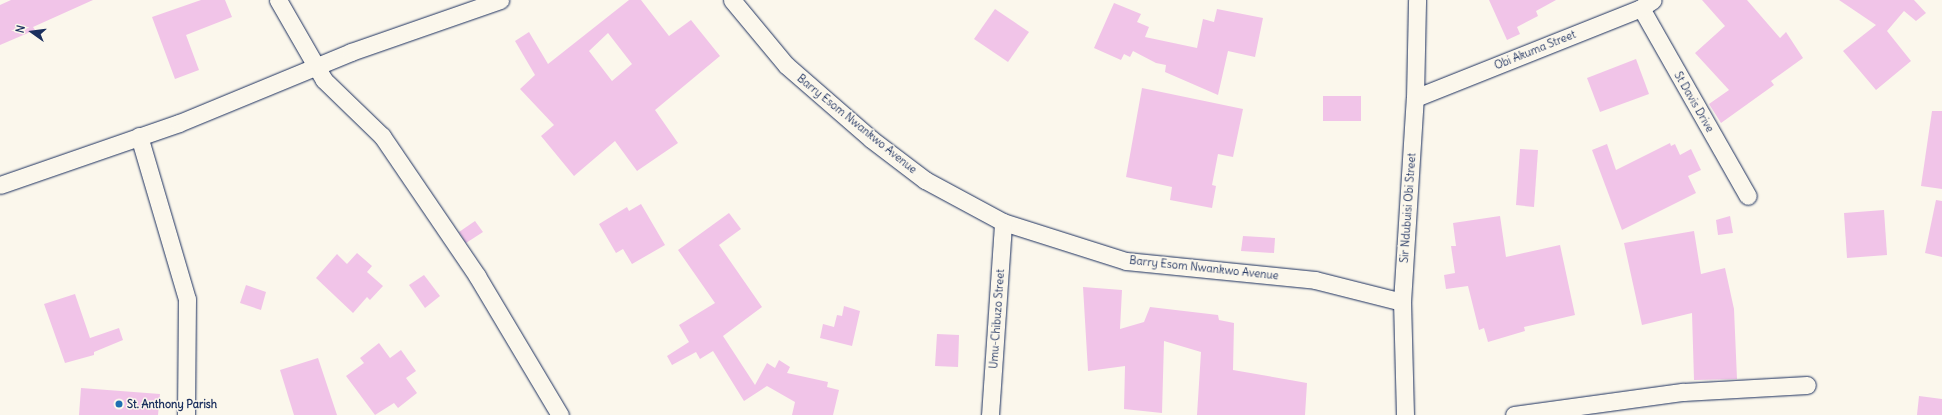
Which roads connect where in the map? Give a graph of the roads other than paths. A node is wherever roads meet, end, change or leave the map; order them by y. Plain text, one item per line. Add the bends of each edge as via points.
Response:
1 (278, 0) edge
2 (500, 0) edge
3 (732, 0) edge
4 (1417, 0) edge
5 (1647, 4) edge
6 (315, 67) junction
7 (1415, 98) junction
8 (139, 136) junction
9 (0, 185) edge
10 (1748, 196) dead end
11 (1003, 222) junction
12 (1402, 302) junction
13 (1807, 386) dead end
14 (186, 415) edge
15 (560, 415) edge
16 (990, 415) edge
17 (1405, 415) edge
18 (1514, 415) edge

1 - 6 street
2 - 6 street
3 - 11 street, Barry Esom Nwankwo Avenue via 786,65 872,139 925,180
4 - 7 street, Sir Ndubuisi Obi Street
5 - 7 street, Obi Akuma Street
5 - 10 street, St Davis Drive
6 - 8 street via 179,123
6 - 15 street via 349,106 382,136 477,276
7 - 12 street, Sir Ndubuisi Obi Street
8 - 9 street
8 - 14 street via 187,299
11 - 12 street, Barry Esom Nwankwo Avenue via 1126,261 1315,280
11 - 16 street, Umu-Chibuzo Street
12 - 17 street, Sir Ndubuisi Obi Street
13 - 18 street via 1683,392

